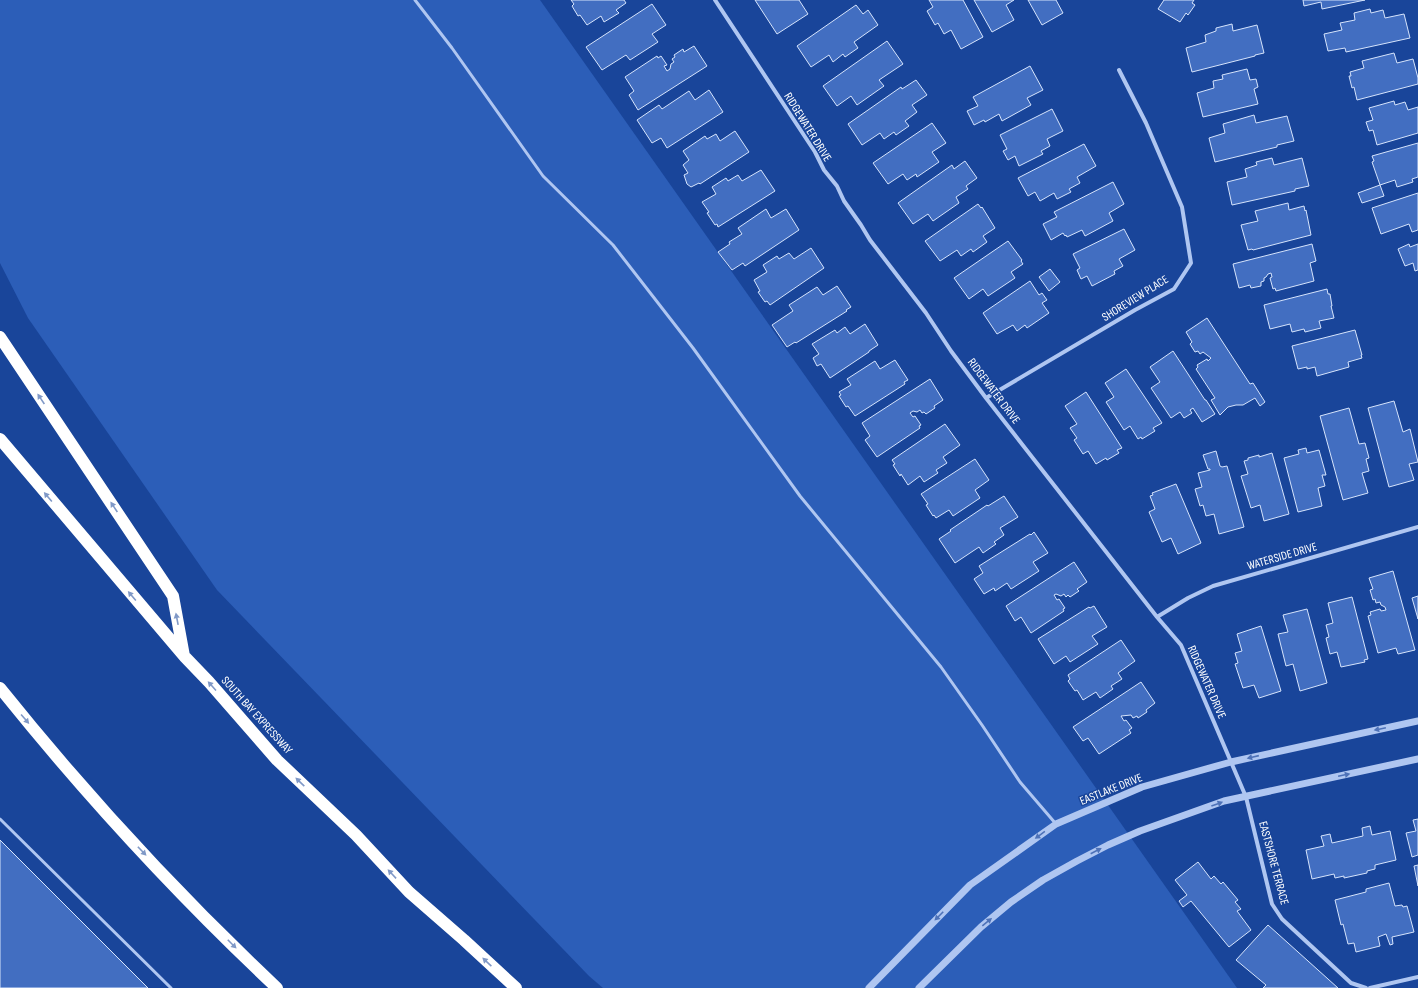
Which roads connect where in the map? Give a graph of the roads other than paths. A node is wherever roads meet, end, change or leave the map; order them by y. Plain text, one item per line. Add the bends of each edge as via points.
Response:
1 (414, 0) edge
2 (715, 0) edge
3 (1120, 70) dead end
4 (0, 338) edge
5 (986, 398) junction
6 (0, 439) edge
7 (1418, 527) edge
8 (1157, 617) junction
9 (185, 657) junction
10 (0, 688) edge
11 (1418, 721) edge
12 (1418, 759) edge
13 (1231, 762) junction
14 (1246, 797) junction
15 (0, 819) edge
16 (1056, 824) junction
17 (1418, 977) edge
18 (171, 988) edge
19 (277, 988) edge
20 (516, 988) edge
21 (869, 988) edge
22 (919, 988) edge
23 (1366, 988) edge
24 (1370, 988) edge

1 - 16 lane via 452,48 543,176 613,245 693,348 800,496 941,667 1020,782
2 - 5 street, RIDGEWATER DRIVE via 870,240
3 - 5 street, SHOREVIEW PLACE via 1182,208 1191,264 1174,288
9 -> 4 highway via 173,596
5 - 8 street, RIDGEWATER DRIVE
9 -> 6 highway, SOUTH BAY EXPRESSWAY
7 - 8 street, WATERSIDE DRIVE via 1213,586
8 - 13 street, RIDGEWATER DRIVE via 1181,645
20 -> 9 highway, SOUTH BAY EXPRESSWAY via 409,892 356,835 277,760
10 -> 19 highway via 136,845 198,911
11 -> 13 street, EASTLAKE DRIVE
14 -> 12 street
13 - 14 street, RIDGEWATER DRIVE
13 - 16 street, EASTLAKE DRIVE via 1142,787
22 -> 14 street via 981,927 1011,902 1077,860 1140,831 1224,801
14 - 23 street, EASTSHORE TERRACE via 1272,904 1282,920 1351,983
15 - 18 lane
16 -> 21 street, EASTLAKE DRIVE via 970,885
17 - 24 street

